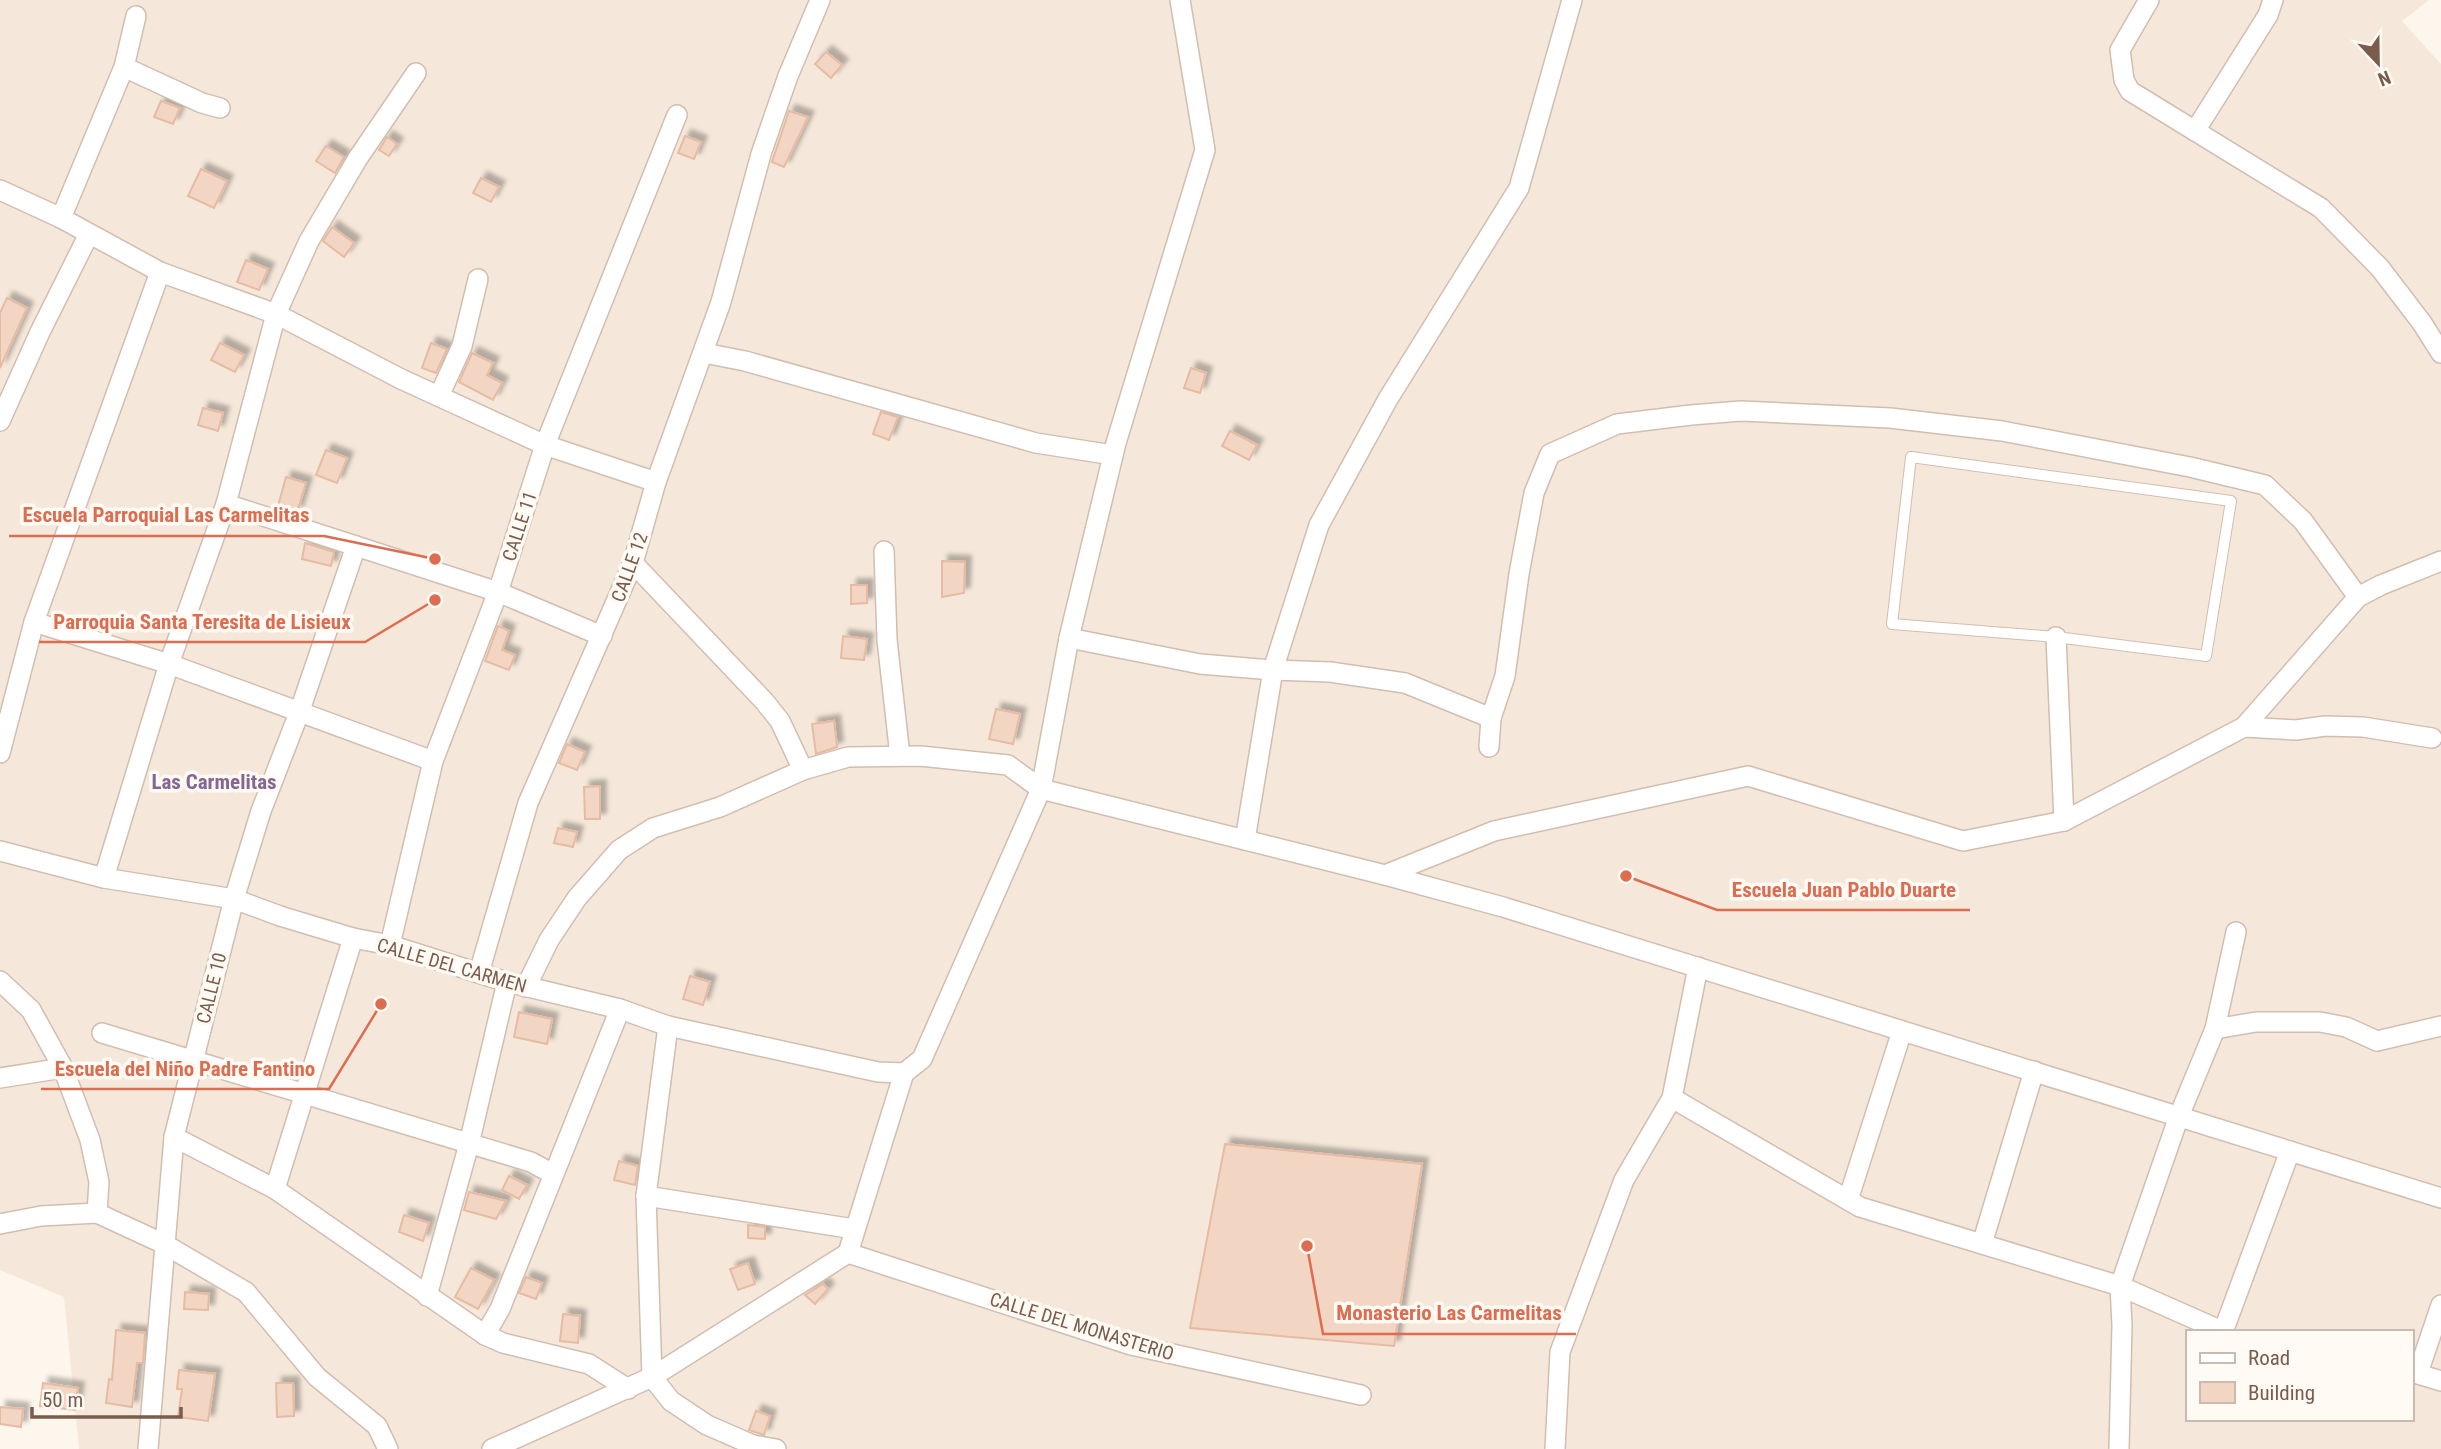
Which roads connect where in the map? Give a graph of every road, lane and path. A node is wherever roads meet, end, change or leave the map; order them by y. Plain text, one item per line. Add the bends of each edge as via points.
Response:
1 (820, 0) edge
2 (1180, 0) edge
3 (1572, 0) edge
4 (2149, 0) edge
5 (2273, 0) edge
6 (135, 16) dead end
7 (124, 66) junction
8 (416, 73) dead end
9 (220, 108) dead end
10 (677, 115) dead end
11 (2195, 131) junction
12 (0, 190) edge
13 (61, 218) junction
14 (89, 234) junction
15 (160, 272) junction
16 (478, 279) dead end
17 (276, 314) junction
18 (704, 353) junction
19 (2441, 353) edge
20 (439, 396) junction
21 (0, 421) edge
22 (545, 445) junction
23 (1113, 455) junction
24 (656, 482) junction
25 (226, 504) junction
26 (356, 546) junction
27 (884, 551) dead end
28 (2441, 561) edge
29 (633, 563) junction
30 (498, 592) junction
31 (2358, 597) junction
32 (34, 622) junction
33 (602, 636) junction
34 (2056, 637) junction
35 (1069, 638) junction
36 (169, 664) junction
37 (1273, 670) junction
38 (299, 713) junction
39 (1491, 718) junction
40 (2244, 727) junction
41 (2432, 738) dead end
42 (1489, 747) dead end
43 (0, 753) edge
44 (901, 756) junction
45 (433, 761) junction
46 (803, 770) junction
47 (1041, 789) junction
48 (2064, 821) junction
49 (1245, 840) junction
50 (0, 851) edge
51 (1385, 875) junction
52 (104, 878) junction
53 (234, 899) junction
54 (2236, 932) dead end
55 (353, 938) junction
56 (390, 945) junction
57 (1698, 967) junction
58 (479, 972) junction
59 (0, 981) edge
60 (517, 984) junction
61 (620, 1009) junction
62 (2441, 1026) edge
63 (668, 1027) junction
64 (2216, 1029) junction
65 (1902, 1031) junction
66 (102, 1034) dead end
67 (193, 1060) junction
68 (63, 1068) junction
69 (2034, 1071) junction
70 (904, 1073) junction
71 (0, 1077) edge
72 (304, 1096) junction
73 (1672, 1098) junction
74 (2179, 1116) junction
75 (174, 1136) junction
76 (469, 1144) junction
77 (2290, 1151) junction
78 (553, 1174) junction
79 (275, 1189) junction
80 (646, 1196) junction
81 (2441, 1198) edge
82 (1848, 1200) junction
83 (97, 1213) junction
84 (0, 1224) edge
85 (854, 1229) junction
86 (164, 1244) junction
87 (1982, 1244) junction
88 (848, 1253) junction
89 (2120, 1286) junction
90 (427, 1296) junction
91 (2441, 1305) edge
92 (2219, 1330) edge
93 (2225, 1330) edge
94 (485, 1335) junction
95 (2415, 1373) edge
96 (652, 1377) junction
97 (2441, 1381) edge
98 (628, 1389) junction
99 (1361, 1395) dead end
100 (148, 1449) edge
101 (388, 1449) edge
102 (492, 1449) edge
103 (776, 1449) edge
104 (1555, 1449) edge
105 (2119, 1449) edge

1 - 18 street, CALLE 12 via 761,154
2 - 23 street via 1205,150
3 - 37 street via 1519,188 1388,399 1319,525
4 - 11 street via 2120,50 2124,80 2130,91
5 - 11 street
6 - 7 street
7 - 9 street
7 - 13 street
8 - 17 street via 309,241
10 - 22 street, CALLE 11
11 - 19 street via 2321,208 2380,268
12 - 13 street
13 - 14 street
14 - 15 street
14 - 21 street
15 - 17 street
15 - 32 street
16 - 20 street via 462,346
17 - 20 street
17 - 25 street
18 - 23 street via 1036,443
18 - 24 street, CALLE 12
20 - 22 street
22 - 24 street
22 - 30 street, CALLE 11
23 - 35 street
24 - 29 street, CALLE 12
25 - 26 street
25 - 36 street
26 - 30 street
26 - 38 street, CALLE 10
27 - 44 street via 887,640
28 - 31 street
29 - 33 street, CALLE 12
29 - 46 street via 764,701 780,721
30 - 33 street
30 - 45 street, CALLE 11
31 - 39 street via 2303,521 2265,485 2190,467 2002,431 1890,418 1741,411 1618,424 1550,454 1534,493 1504,676
31 - 40 street
32 - 36 street
32 - 43 street
33 - 58 street, CALLE 12 via 528,803
34 - 34 lane via 2206,656 2231,501 1911,457 1892,624
34 - 48 street
35 - 37 street via 1200,664
35 - 47 street
36 - 38 street
36 - 52 street
37 - 39 street via 1330,672 1405,683
37 - 49 street
38 - 45 street
38 - 53 street, CALLE 10 via 261,811
39 - 42 street
40 - 41 street via 2363,727
40 - 48 street
44 - 46 street via 848,757
44 - 47 street via 1008,765
45 - 56 street, CALLE 11
46 - 60 street via 720,807 653,828 619,850
47 - 49 street
47 - 70 street via 922,1059
48 - 51 street via 1963,841 1748,776 1494,831
49 - 51 street
50 - 52 street, CALLE DEL CARMEN
51 - 57 street
52 - 53 street, CALLE DEL CARMEN
53 - 55 street, CALLE DEL CARMEN
53 - 67 street, CALLE 10
54 - 64 street
55 - 56 street, CALLE DEL CARMEN
55 - 72 street
56 - 58 street, CALLE DEL CARMEN
57 - 65 street
57 - 73 street
58 - 60 street, CALLE DEL CARMEN
59 - 68 street via 31,1010
60 - 61 street, CALLE DEL CARMEN
60 - 76 street
61 - 63 street, CALLE DEL CARMEN
61 - 78 street
62 - 64 street via 2377,1041 2320,1021 2256,1022
63 - 70 street, CALLE DEL CARMEN via 878,1072
63 - 80 street
64 - 74 street
65 - 69 street
65 - 82 street
66 - 67 street
67 - 72 street
67 - 75 street, CALLE 10
68 - 71 street
68 - 83 street via 90,1140 99,1182
69 - 74 street
69 - 87 street
70 - 85 street
72 - 76 street
72 - 79 street
73 - 82 street
73 - 104 street via 1624,1180 1560,1352
74 - 77 street
74 - 89 street
75 - 79 street
75 - 86 street, CALLE 10
76 - 78 street
76 - 90 street
77 - 81 street
77 - 93 street
78 - 94 street via 500,1309
79 - 90 street
80 - 85 street
80 - 96 street
82 - 87 street
83 - 84 street
83 - 86 street
85 - 88 street
86 - 100 street, CALLE 10
86 - 101 street via 246,1292 317,1377 377,1426
87 - 89 street
88 - 96 street
88 - 99 street, CALLE DEL MONASTERIO via 1131,1345
89 - 92 street
89 - 105 street
90 - 94 street
91 - 95 street
94 - 98 street via 589,1364
95 - 97 street
96 - 98 street
96 - 103 street via 671,1401 707,1425 753,1445
98 - 102 street

